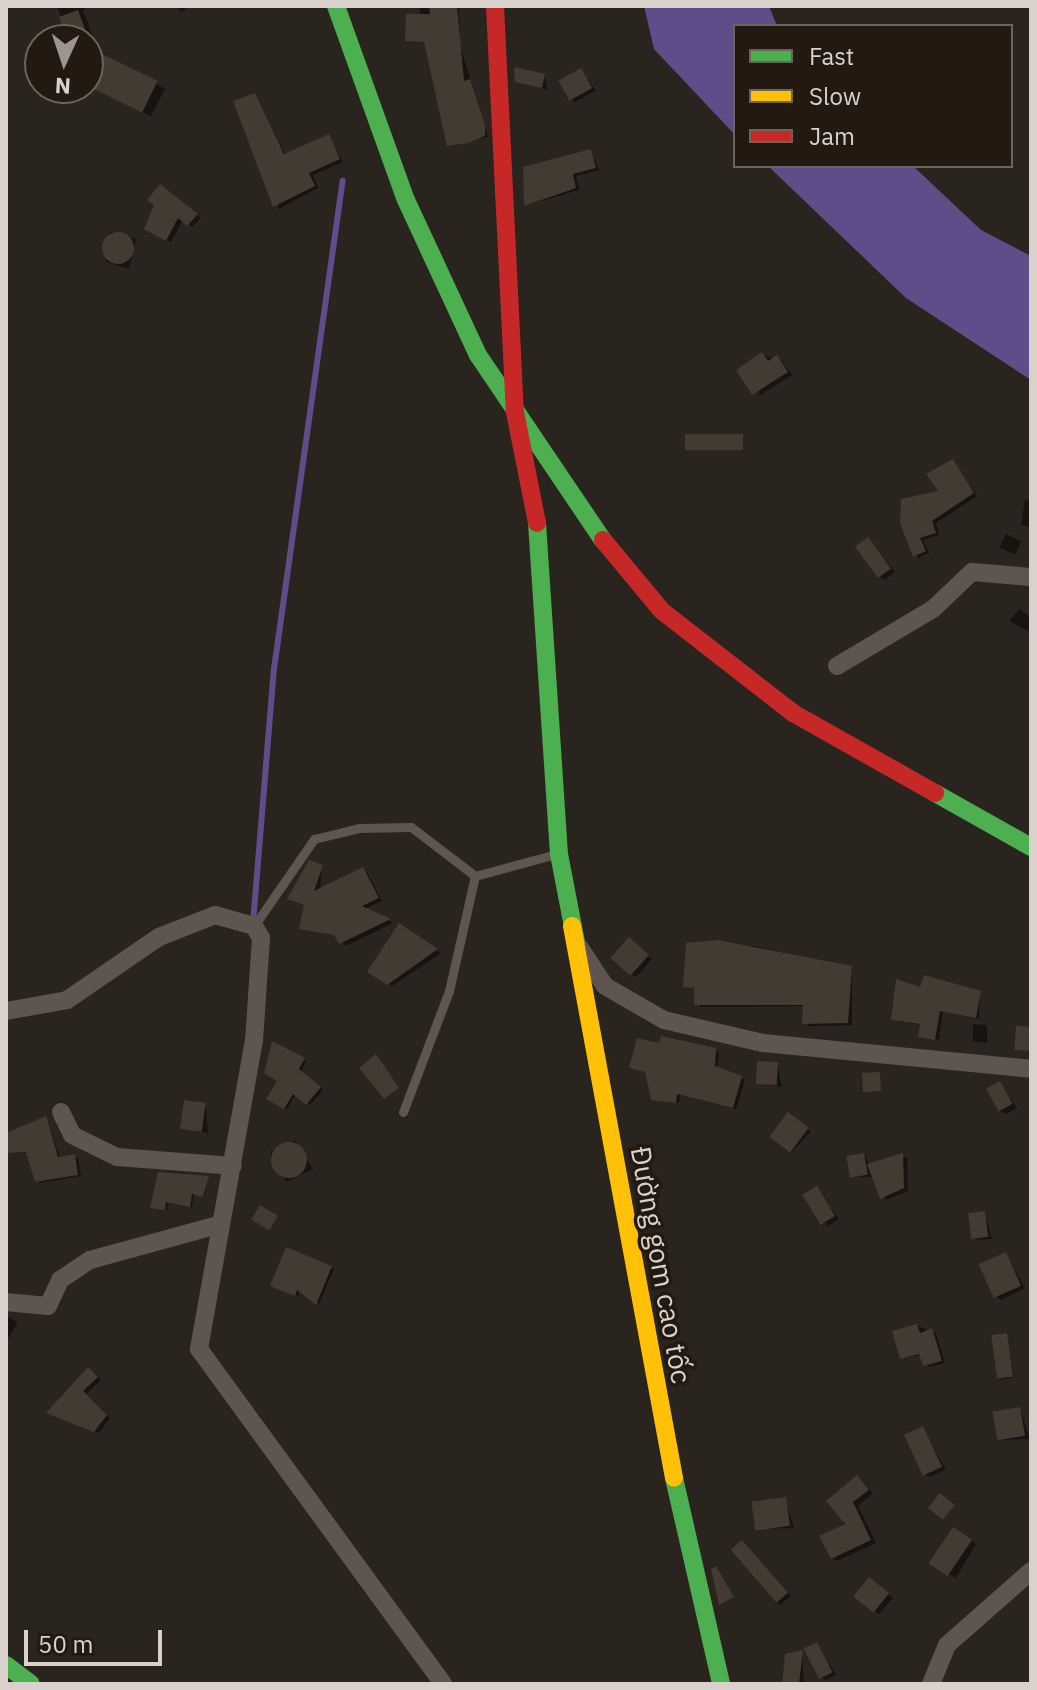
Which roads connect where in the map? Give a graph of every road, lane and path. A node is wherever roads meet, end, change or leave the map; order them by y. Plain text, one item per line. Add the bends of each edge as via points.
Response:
1 (336, 6) edge
2 (495, 6) edge
3 (515, 412) junction
4 (1031, 577) edge
5 (837, 666) dead end
6 (1031, 847) edge
7 (559, 854) junction
8 (475, 876) junction
9 (254, 926) junction
10 (576, 942) joint
11 (6, 1011) edge
12 (1031, 1069) edge
13 (61, 1112) dead end
14 (403, 1112) dead end
15 (233, 1166) junction
16 (218, 1225) junction
17 (6, 1302) edge
18 (1031, 1571) edge
19 (6, 1665) edge
20 (31, 1684) edge
21 (443, 1684) edge
22 (721, 1684) edge
23 (931, 1684) edge

1 - 3 main road via 406,200 478,355
2 - 3 main road
3 - 6 main road via 579,511 662,611 793,713
3 - 7 main road via 537,525
4 - 5 street via 972,572 933,609
7 - 8 lane via 516,859
7 - 10 main road
7 - 22 main road, Đường gom cao tốc via 661,1423
8 - 9 lane via 411,827 359,828 314,839
8 - 14 lane via 449,991
9 - 11 street via 215,915 159,937 67,1000
9 - 15 street via 261,938 254,1040
10 - 12 street via 605,986 664,1020 763,1043
13 - 15 street via 72,1135 117,1157
15 - 16 street
16 - 17 street via 90,1260 60,1280 48,1306
16 - 21 street via 199,1335 203,1362
18 - 23 street via 947,1645
19 - 20 main road

